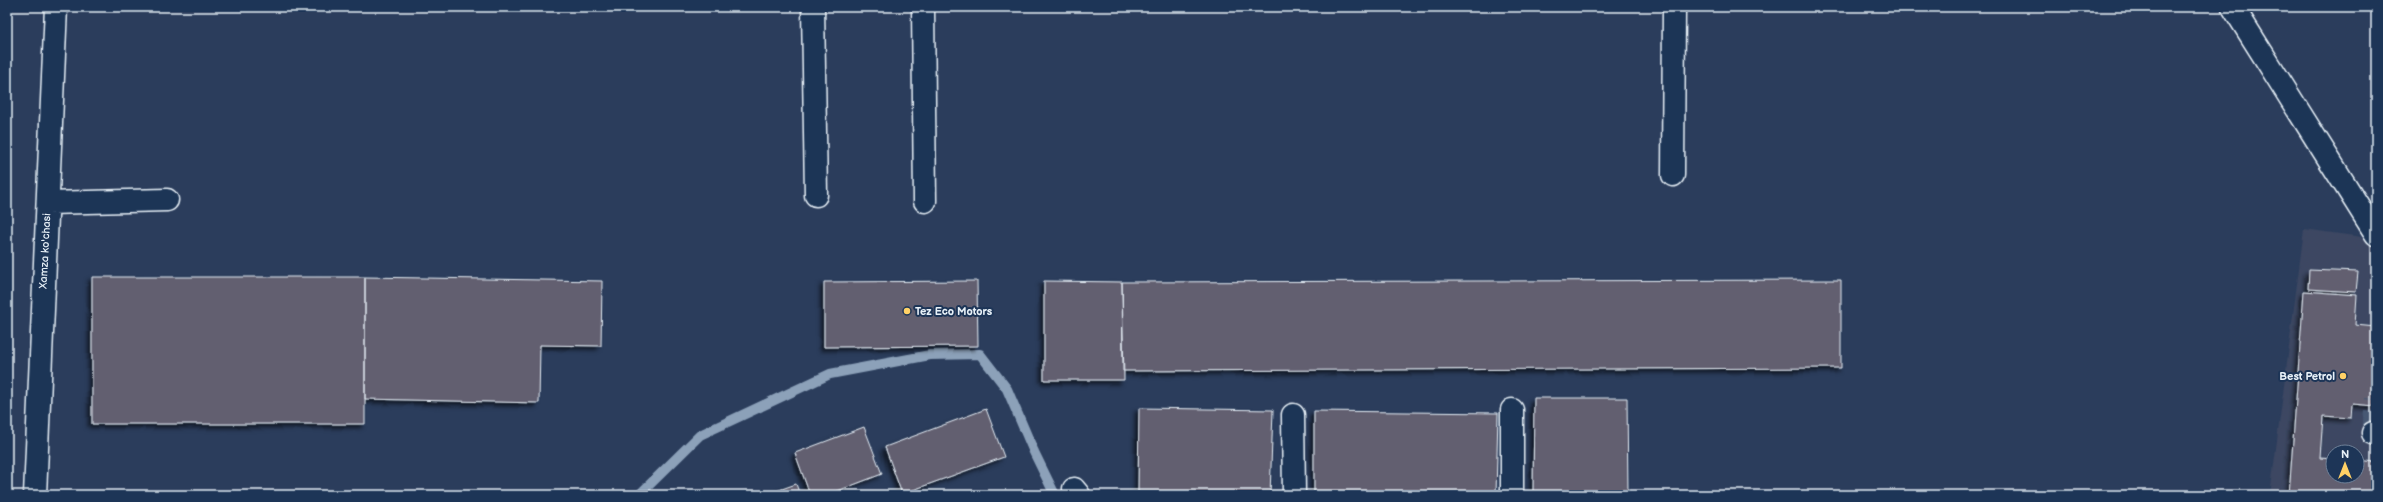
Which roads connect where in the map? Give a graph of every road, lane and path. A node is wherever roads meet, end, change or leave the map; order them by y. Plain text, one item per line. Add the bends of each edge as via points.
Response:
1 (56, 7) edge
2 (813, 7) edge
3 (923, 7) edge
4 (1674, 7) edge
5 (2233, 7) edge
6 (1673, 175) dead end
7 (816, 195) dead end
8 (167, 200) dead end
9 (925, 201) dead end
10 (48, 203) junction
11 (2376, 234) edge
12 (1512, 410) dead end
13 (1293, 415) dead end
14 (34, 495) edge
15 (1294, 495) edge
16 (1512, 495) edge

1 - 10 street, Xamza ko'chasi
2 - 7 street
3 - 9 street
4 - 6 street
5 - 11 street
8 - 10 street
10 - 14 street, Xamza ko'chasi
12 - 16 street
13 - 15 street

